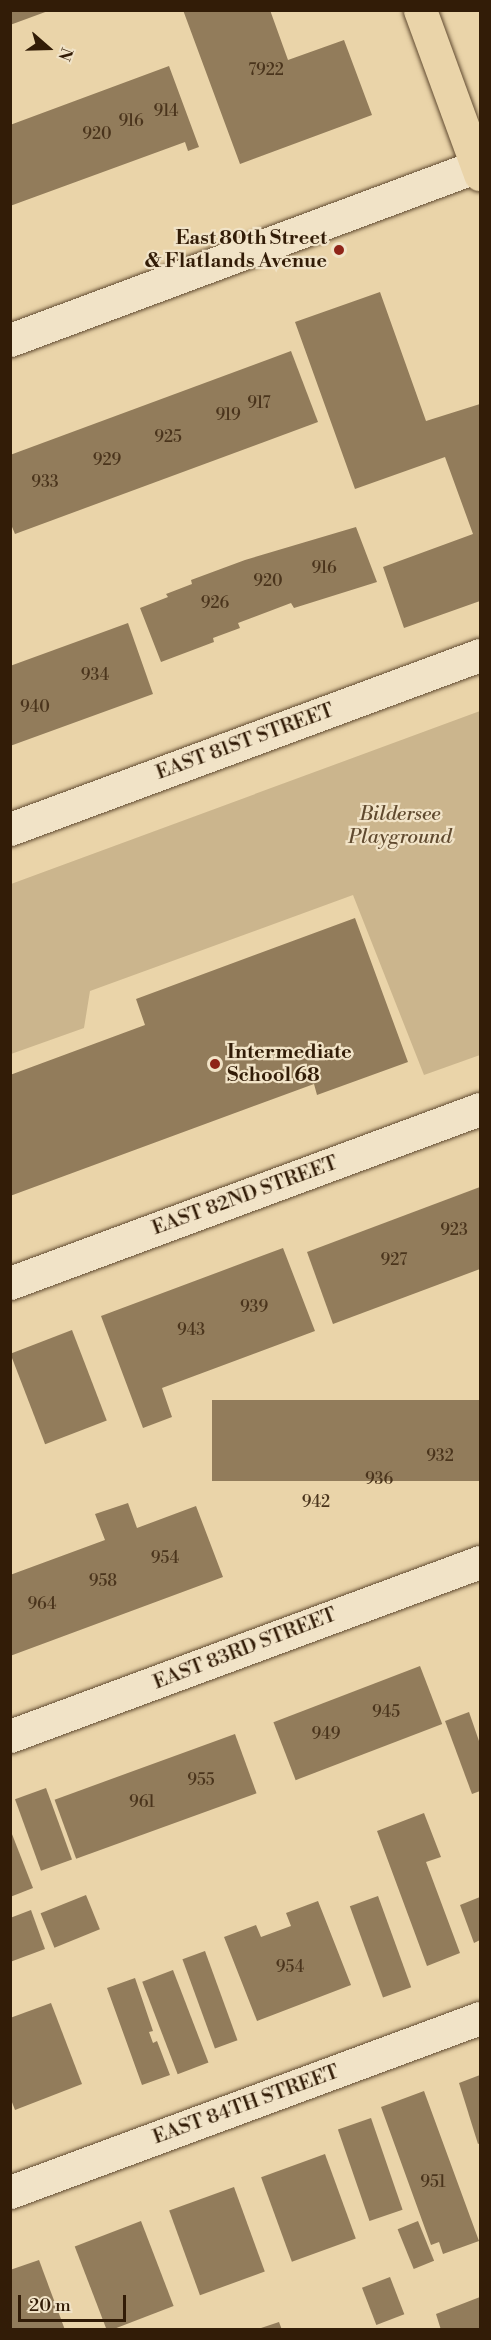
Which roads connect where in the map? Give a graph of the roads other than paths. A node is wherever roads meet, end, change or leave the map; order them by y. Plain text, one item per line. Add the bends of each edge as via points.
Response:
1 (420, 10) edge
2 (480, 168) edge
3 (10, 340) edge
4 (480, 655) edge
5 (10, 829) edge
6 (480, 1109) edge
7 (10, 1283) edge
8 (480, 1562) edge
9 (10, 1736) edge
10 (480, 2018) edge
11 (10, 2192) edge

1 - 2 main road
2 - 3 street
4 - 5 street, EAST 81ST STREET
6 - 7 street, EAST 82ND STREET
8 - 9 street, EAST 83RD STREET
10 - 11 street, EAST 84TH STREET

